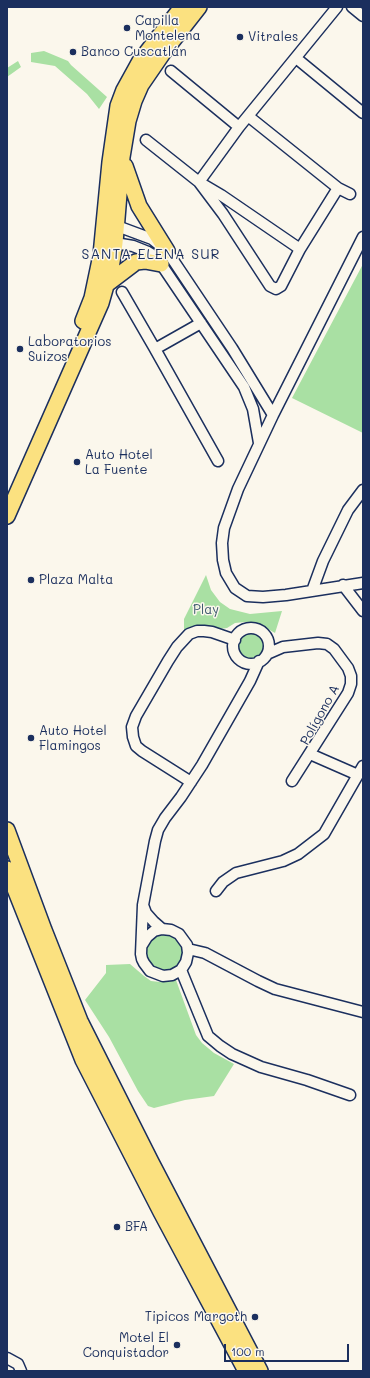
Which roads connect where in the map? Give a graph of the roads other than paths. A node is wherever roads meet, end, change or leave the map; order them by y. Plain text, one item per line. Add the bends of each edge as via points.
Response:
1 (182, 7) edge
2 (199, 7) edge
3 (337, 7) edge
4 (352, 7) edge
5 (363, 16) edge
6 (296, 58) junction
7 (171, 71) dead end
8 (363, 113) edge
9 (248, 116) junction
10 (239, 127) junction
11 (146, 140) dead end
12 (122, 157) junction
13 (199, 182) junction
14 (338, 188) junction
15 (350, 194) dead end
16 (117, 226) junction
17 (363, 237) edge
18 (115, 243) junction
19 (300, 249) junction
20 (164, 257) junction
21 (106, 284) junction
22 (122, 292) dead end
23 (201, 323) junction
24 (155, 349) junction
25 (273, 415) junction
26 (259, 443) junction
27 (218, 461) dead end
28 (363, 490) edge
29 (7, 492) edge
30 (7, 516) edge
31 (363, 583) edge
32 (343, 585) junction
33 (312, 591) junction
34 (363, 611) edge
35 (263, 633) junction
36 (235, 640) junction
37 (283, 647) junction
38 (267, 654) junction
39 (239, 658) junction
40 (259, 661) junction
41 (250, 681) junction
42 (310, 754) junction
43 (360, 770) edge
44 (292, 781) dead end
45 (191, 782) junction
46 (7, 830) edge
47 (7, 869) edge
48 (216, 891) dead end
49 (143, 905) junction
50 (162, 929) junction
51 (142, 945) junction
52 (188, 954) junction
53 (179, 971) junction
54 (363, 1012) edge
55 (350, 1095) dead end
56 (7, 1358) edge
57 (244, 1369) edge
58 (21, 1371) edge
59 (260, 1371) edge

1 - 29 highway via 140,60 118,106 101,255 92,298
2 - 12 highway via 141,85 128,121
3 - 6 street
4 - 5 street
6 - 8 street
6 - 9 street
7 - 10 street
9 - 10 street
9 - 14 street
10 - 13 street
11 - 13 street
12 - 16 highway
12 - 20 highway via 139,206
13 - 19 street
13 - 19 street via 271,287 277,289 281,286
14 - 15 street
14 - 19 street
16 - 18 highway
16 - 20 street via 152,239
17 - 25 street
18 - 20 street via 133,246
18 - 21 highway
20 - 21 highway via 136,262
20 - 23 street
20 - 25 street via 236,355
21 - 30 highway via 95,319
22 - 24 street
23 - 24 street
23 - 26 street via 249,398
24 - 27 street
25 - 26 street
26 - 33 street via 224,528 222,543 226,573 236,588 247,596 263,597
28 - 33 street via 348,510 323,561
31 - 32 street
32 - 33 street
32 - 34 street
35 - 36 street via 249,628 239,633
35 - 37 street
35 - 38 street via 268,643
36 - 39 street via 234,648
36 - 45 street via 212,632 197,631 189,634 168,661 132,727 136,746
37 - 38 street, Polígono A
37 - 42 street, Polígono A via 327,644 334,649 351,676 348,693
38 - 40 street
39 - 40 street via 248,663
39 - 41 street via 248,668
40 - 41 street
41 - 45 street
42 - 43 street, Polígono A
42 - 44 street
43 - 48 street via 324,834 298,854 283,861 236,873
45 - 49 street via 158,830
46 - 59 highway via 46,938 80,1021
47 - 57 highway via 84,1060
49 - 50 street via 150,918
49 - 51 street
50 - 51 street via 150,934
50 - 52 street via 179,934 185,940
51 - 53 street via 142,959 150,970 163,976
52 - 53 street
52 - 54 street via 205,953 276,989
53 - 55 street via 208,1036 220,1046 261,1067
56 - 58 street via 18,1364

